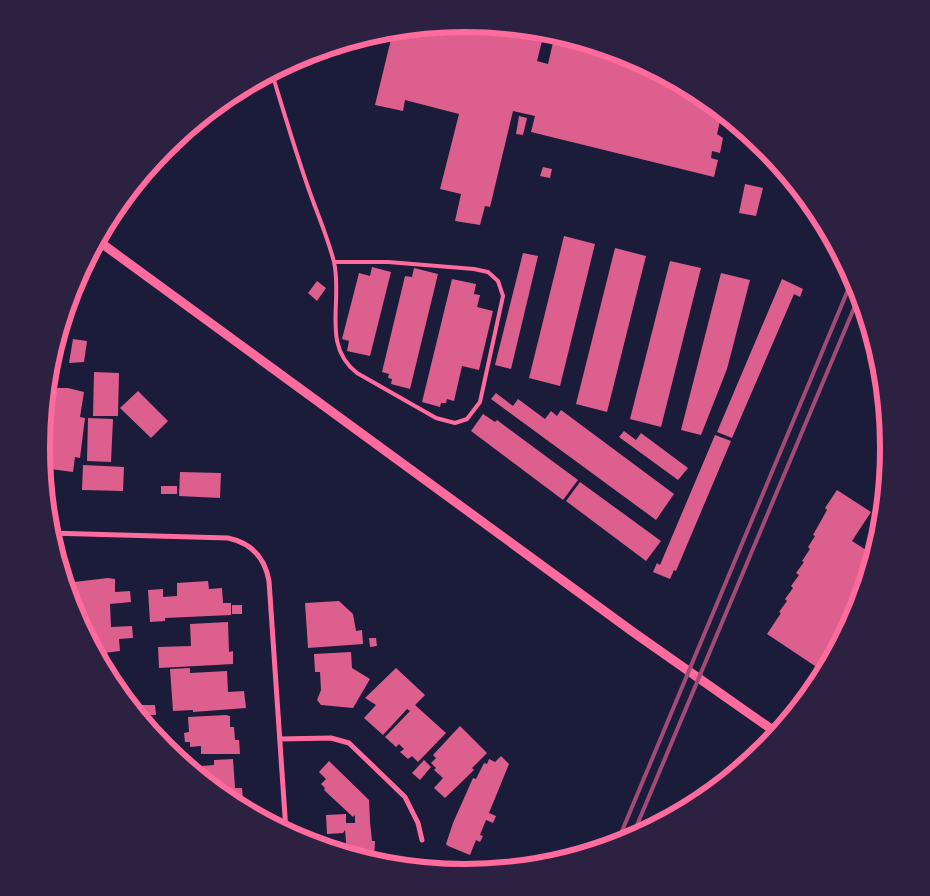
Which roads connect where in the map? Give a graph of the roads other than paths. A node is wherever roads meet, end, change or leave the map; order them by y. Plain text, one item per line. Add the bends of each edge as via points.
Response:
1 (286, 73) edge
2 (274, 80) joint
3 (103, 244) edge
4 (334, 262) junction
5 (58, 533) edge
6 (771, 729) edge
7 (280, 739) junction
8 (285, 823) edge
9 (422, 840) dead end

1 - 2 lane
2 - 4 lane
3 - 6 street via 633,632
4 - 4 lane via 338,352 347,365 436,418 455,423 467,419 480,402 500,314 503,296 498,281 488,272 465,268
5 - 7 street via 228,538 252,549 264,563 269,581
7 - 8 street
7 - 9 street via 331,738 349,743 405,797 418,823

